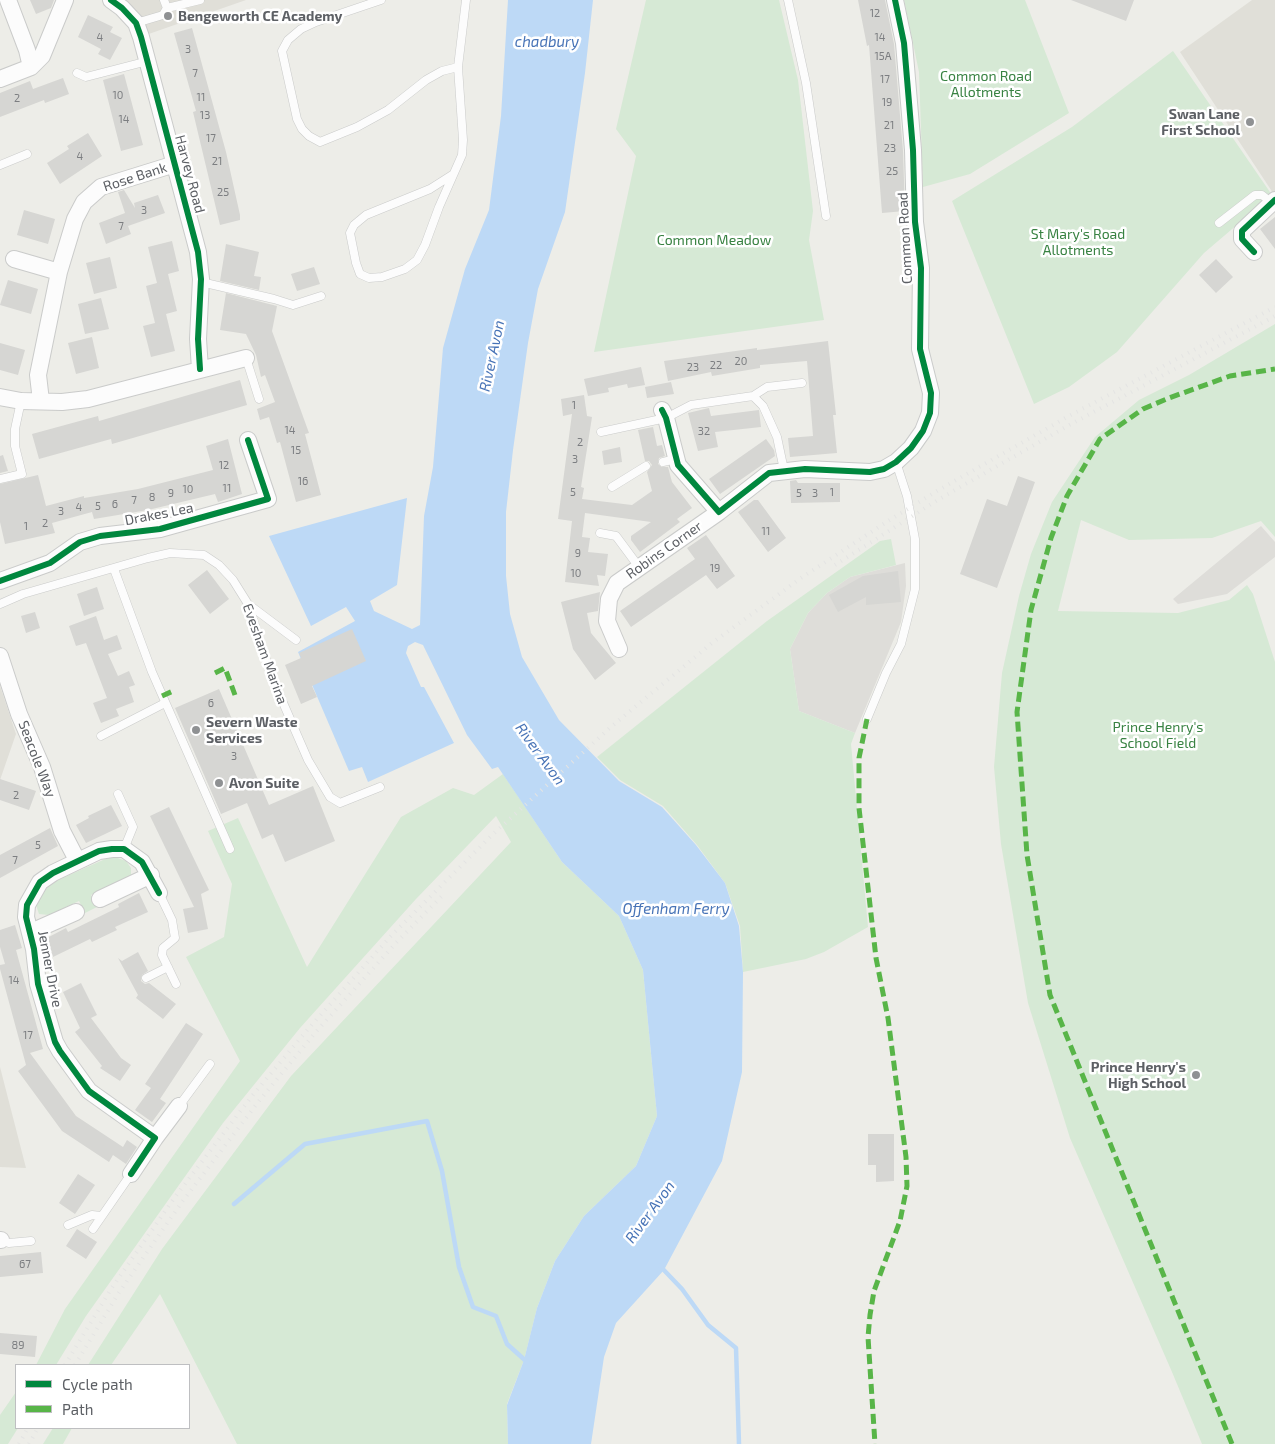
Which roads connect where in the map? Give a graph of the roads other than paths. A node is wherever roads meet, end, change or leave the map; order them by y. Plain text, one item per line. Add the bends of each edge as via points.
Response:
1 (8, 0) edge
2 (65, 0) edge
3 (111, 0) edge
4 (164, 0) edge
5 (200, 0) edge
6 (382, 0) edge
7 (466, 0) edge
8 (788, 0) edge
9 (895, 0) edge
10 (167, 8) junction
11 (136, 22) junction
12 (148, 61) junction
13 (31, 67) junction
14 (458, 67) junction
15 (77, 73) dead end
16 (0, 79) edge
17 (27, 154) dead end
18 (174, 164) junction
19 (0, 165) edge
20 (452, 176) junction
21 (1273, 201) edge
22 (826, 216) dead end
23 (1219, 223) dead end
24 (1254, 252) dead end
25 (14, 259) dead end
26 (59, 272) junction
27 (201, 282) junction
28 (321, 296) dead end
29 (246, 358) joint
30 (200, 369) junction
31 (802, 383) dead end
32 (753, 396) junction
33 (0, 397) edge
34 (259, 399) dead end
35 (21, 401) junction
36 (41, 401) junction
37 (664, 414) junction
38 (601, 432) dead end
39 (248, 440) dead end
40 (896, 462) junction
41 (646, 466) dead end
42 (784, 470) junction
43 (0, 479) edge
44 (612, 487) dead end
45 (719, 512) junction
46 (600, 533) dead end
47 (638, 567) junction
48 (114, 569) junction
49 (0, 581) edge
50 (0, 604) edge
51 (248, 604) junction
52 (296, 640) dead end
53 (619, 649) dead end
54 (0, 656) edge
55 (166, 703) junction
56 (868, 718) dead end
57 (101, 736) dead end
58 (380, 787) dead end
59 (118, 794) dead end
60 (124, 849) junction
61 (230, 849) dead end
62 (77, 860) junction
63 (151, 875) junction
64 (159, 893) joint
65 (100, 899) dead end
66 (76, 912) dead end
67 (31, 932) junction
68 (168, 967) junction
69 (146, 978) dead end
70 (176, 984) dead end
71 (210, 1064) dead end
72 (179, 1106) joint
73 (156, 1138) junction
74 (131, 1174) joint
75 (101, 1216) junction
76 (68, 1225) dead end
77 (92, 1229) dead end
78 (1, 1240) edge
79 (31, 1241) dead end

1 - 13 street
2 - 13 street via 42,56
3 - 11 street, Harvey Road
4 - 10 lane
5 - 10 lane
6 - 14 lane via 316,22 288,40 282,52 297,119 309,136 320,142 357,127 388,110 426,80
7 - 14 lane
8 - 22 lane via 806,83
9 - 40 street, Common Road via 904,43 914,150 915,222 921,268 920,349 931,393 930,413 923,431
10 - 11 lane via 163,15
11 - 12 street, Harvey Road
12 - 15 lane via 86,77
12 - 18 street, Harvey Road
13 - 16 street
14 - 20 lane via 464,140 462,155
17 - 19 lane
18 - 26 street, Rose Bank via 110,183 93,193 74,219
18 - 27 street, Harvey Road via 198,252
20 - 20 lane via 417,260 405,269 382,277 369,278 360,274 350,233 354,225 366,215 430,189
21 - 23 lane via 1255,195
21 - 24 street via 1242,230 1242,239
25 - 26 street
26 - 36 street, Rose Bank via 38,376
27 - 28 lane via 293,305
27 - 30 street, Harvey Road
29 - 30 street
29 - 34 lane
30 - 36 street via 88,399
31 - 32 lane via 768,387
32 - 37 lane via 691,404
32 - 42 lane via 778,437
33 - 35 street
35 - 36 street
35 - 43 lane via 15,446 22,474
37 - 38 lane
37 - 45 street via 670,460
39 - 49 street, Drakes Lea via 268,499 160,529 100,536 80,542 50,564
40 - 42 street, Robins Corner via 870,472
40 - 56 lane via 907,496 915,539 915,589 901,644
41 - 44 lane
42 - 45 street, Robins Corner via 769,474
45 - 47 street, Robins Corner
46 - 47 lane via 616,536
47 - 53 street, Robins Corner via 617,583 609,599 607,621
48 - 50 lane, Evesham Marina via 22,594
48 - 51 lane, Evesham Marina via 170,553 204,555 233,580
48 - 55 lane
51 - 52 lane
51 - 58 lane, Evesham Marina via 271,675 320,784 330,797 340,803
54 - 62 street, Seacole Way via 19,714 42,767 62,831
55 - 57 lane
55 - 61 lane
59 - 60 lane via 133,827
60 - 62 street, Jenner Drive via 99,851
60 - 63 street via 142,862
62 - 67 street, Jenner Drive via 40,882 32,893 26,917
63 - 64 street
63 - 65 street
64 - 68 lane via 172,920 175,938 163,948 162,955
66 - 67 street
67 - 73 street, Jenner Drive via 38,984 60,1051 90,1091
68 - 69 lane
68 - 70 lane
71 - 72 lane
72 - 73 street
73 - 74 street
74 - 75 lane
75 - 76 lane via 92,1215
75 - 77 lane
78 - 79 lane via 9,1243

